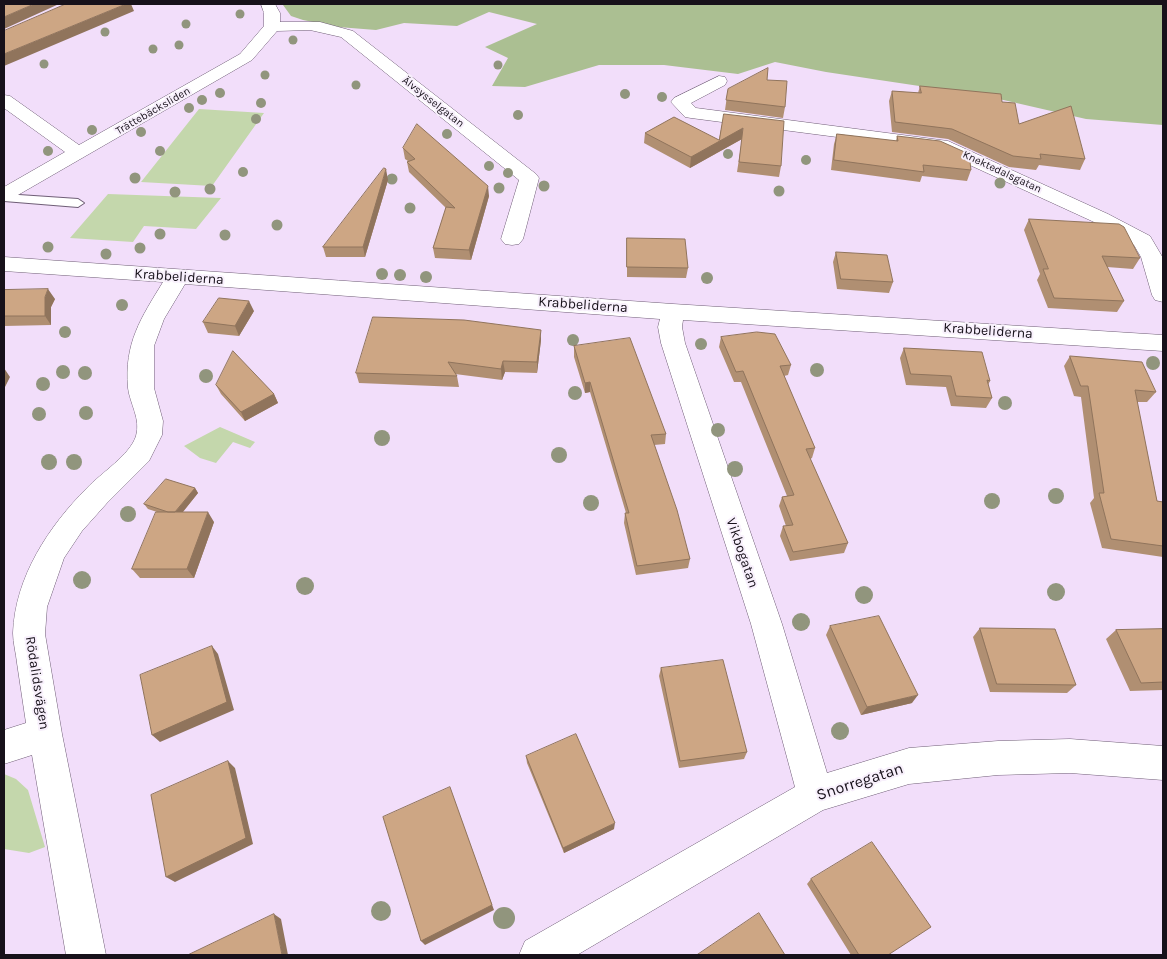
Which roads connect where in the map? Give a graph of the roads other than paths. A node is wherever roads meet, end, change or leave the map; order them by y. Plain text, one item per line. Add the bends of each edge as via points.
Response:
1 (268, 4) edge
2 (272, 27) junction
3 (719, 81) dead end
4 (4, 100) edge
5 (78, 153) junction
6 (4, 196) edge
7 (78, 203) dead end
8 (512, 239) dead end
9 (4, 264) edge
10 (178, 277) junction
11 (1163, 295) edge
12 (673, 312) junction
13 (1163, 344) edge
14 (45, 734) junction
15 (4, 747) edge
16 (1163, 763) edge
17 (815, 796) junction
18 (86, 955) edge
19 (539, 955) edge

1 - 2 street
2 - 5 street, Trättebäcksliden via 246,57
2 - 8 street, Älvsysselgatan via 319,26 348,34 529,178
3 - 11 street, Knektedalsgatan via 680,102 691,113 942,144 1135,236 1152,257
4 - 5 street
5 - 6 street, Trättebäcksliden
6 - 7 lane
9 - 10 street, Krabbeliderna
10 - 12 street, Krabbeliderna
10 - 14 street, Rödalidsvägen via 152,319 142,346 141,388 150,434 140,454 96,495 52,552 32,607 29,634
12 - 13 street, Krabbeliderna
12 - 17 street, Vikbogatan via 670,327 673,343 761,609
14 - 15 street
14 - 18 street, Rödalidsvägen
16 - 17 street, Snorregatan via 1070,756 916,765
17 - 19 street, Snorregatan

